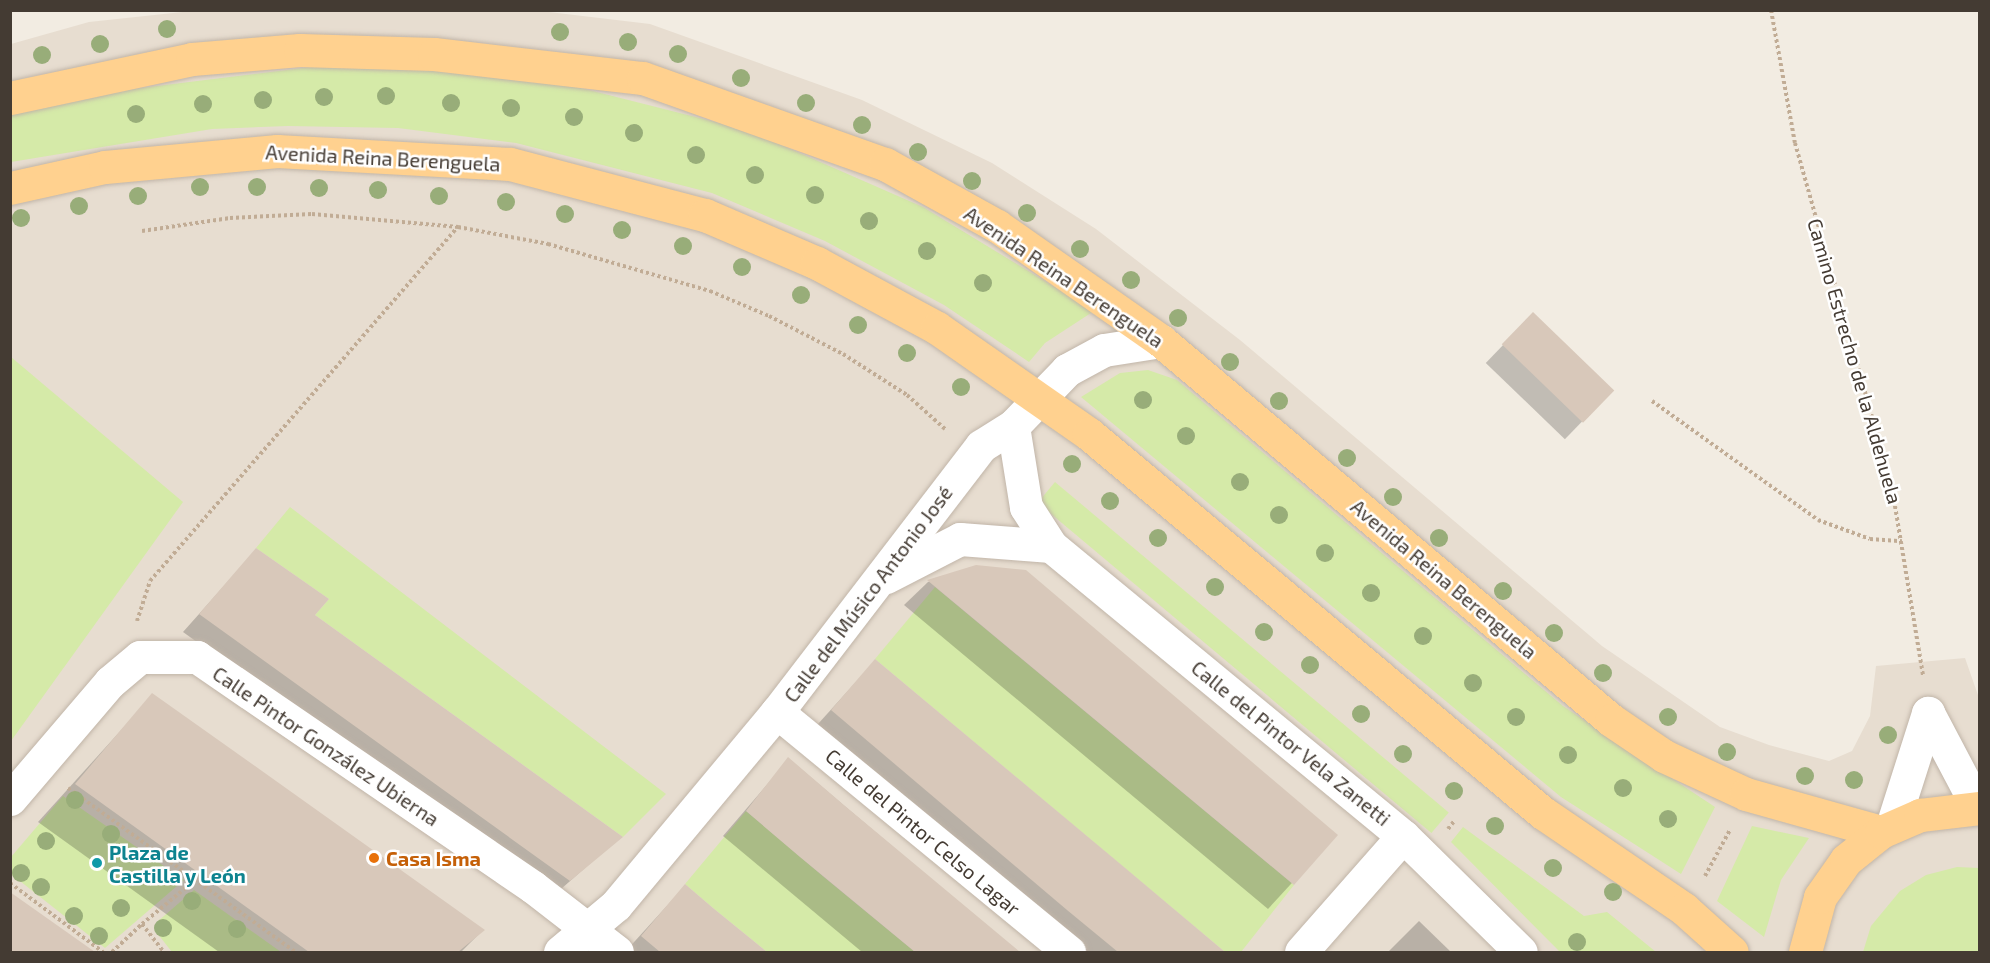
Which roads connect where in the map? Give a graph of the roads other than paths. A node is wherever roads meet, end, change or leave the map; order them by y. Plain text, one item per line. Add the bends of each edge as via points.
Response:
1 (10, 98) edge
2 (10, 188) edge
3 (1161, 341) junction
4 (1038, 396) junction
5 (1013, 426) junction
6 (1051, 546) junction
7 (885, 578) junction
8 (777, 712) junction
9 (10, 799) edge
10 (1979, 808) edge
11 (1887, 829) junction
12 (1403, 836) junction
13 (590, 930) junction
14 (561, 952) edge
15 (617, 952) edge
16 (1069, 952) edge
17 (1301, 952) edge
18 (1521, 952) edge
19 (1732, 952) edge
20 (1804, 952) edge

1 - 3 main road, Avenida Reina Berenguela via 192,59 300,50 434,54 643,78 885,164 997,226
2 - 4 main road, Avenida Reina Berenguela via 105,166 277,151 510,164 705,215 817,263 937,328
3 - 4 street, Calle del Músico Antonio José via 1104,350 1067,370
3 - 11 main road, Avenida Reina Berenguela via 1611,720 1664,756 1746,794
4 - 5 street, Calle del Músico Antonio José
4 - 19 main road, Avenida Reina Berenguela via 1543,813 1684,909
5 - 6 street, Calle del Pintor Vela Zanetti via 1026,507
5 - 7 street, Calle del Músico Antonio José via 974,456 902,544
6 - 7 street via 960,539
6 - 12 street, Calle del Pintor Vela Zanetti
7 - 8 street, Calle del Músico Antonio José
8 - 13 street, Calle del Músico Antonio José
8 - 16 street, Calle del Pintor Celso Lagar
9 - 13 street, Calle Pintor González Ubierna via 110,682 140,657 197,657
10 - 11 main road via 1920,815
10 - 11 street via 1928,713
11 - 20 main road via 1846,860 1820,897
12 - 17 street
12 - 18 street, Calle del Pintor Vela Zanetti
13 - 14 street, Calle del Músico Antonio José
13 - 15 street, Calle Pintor González Ubierna

